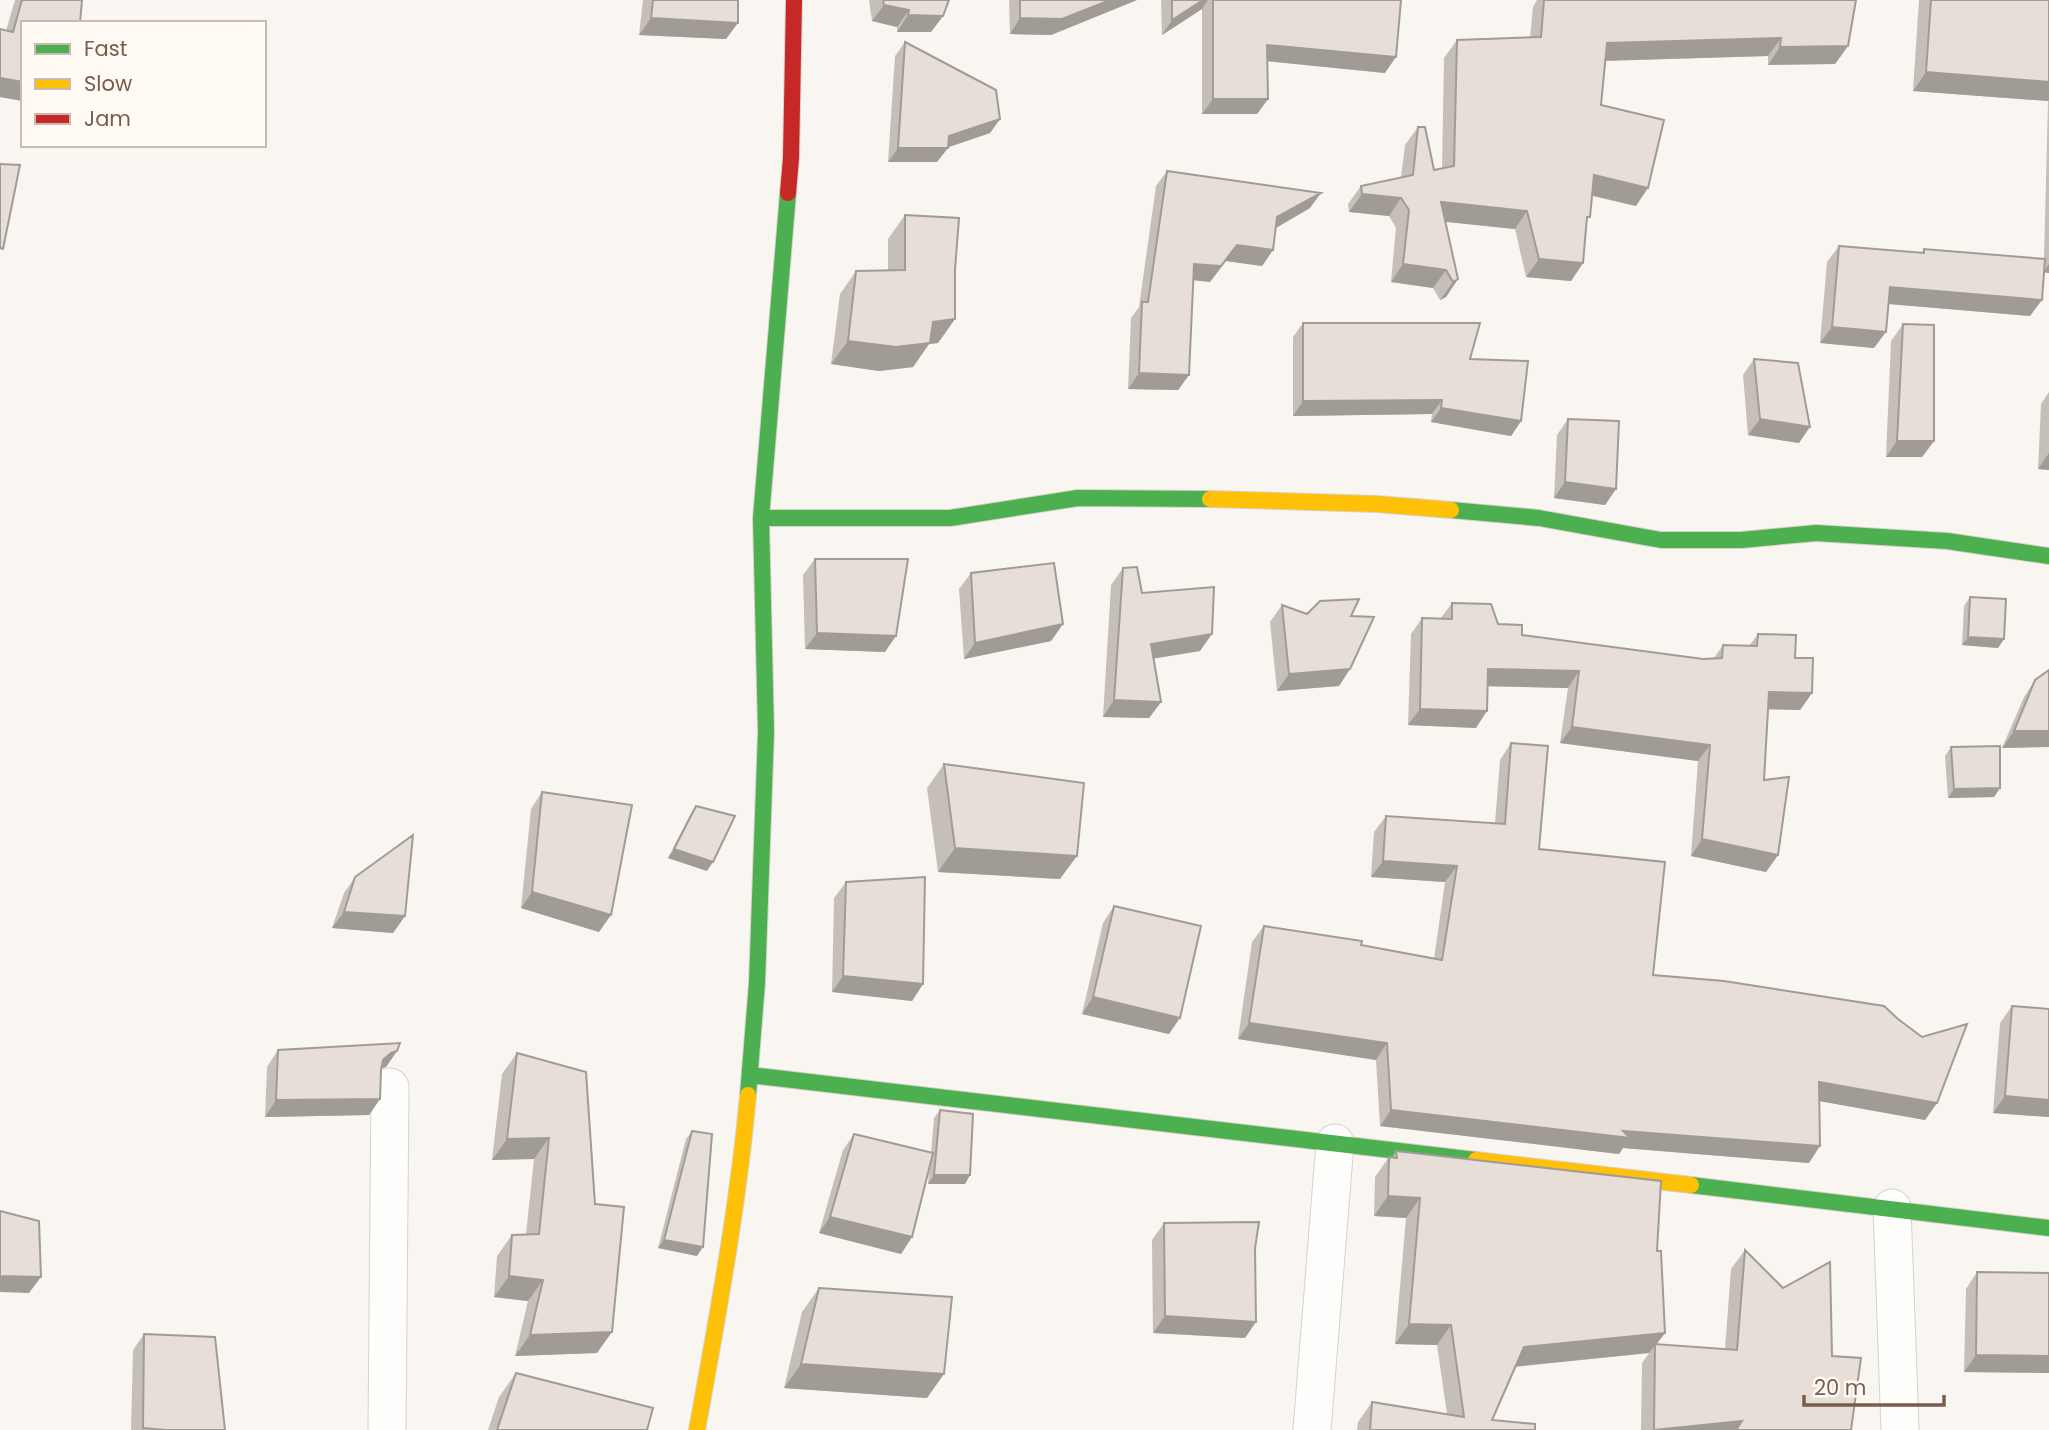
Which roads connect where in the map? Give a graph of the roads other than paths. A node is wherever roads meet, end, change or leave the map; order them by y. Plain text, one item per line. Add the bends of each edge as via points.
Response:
1 (794, 0) edge
2 (761, 518) junction
3 (2049, 556) edge
4 (750, 1075) junction
5 (390, 1087) dead end
6 (1335, 1143) junction
7 (1892, 1208) junction
8 (2049, 1228) edge
9 (387, 1430) edge
10 (697, 1430) edge
11 (1312, 1430) edge
12 (1900, 1430) edge

1 - 2 street via 791,158
2 - 3 street via 950,518 1078,498 1363,504 1539,519 1661,540 1741,540 1816,533 1947,541
2 - 4 street via 766,732
4 - 6 street
4 - 10 street
5 - 9 street
6 - 7 street
6 - 11 street
7 - 8 street
7 - 12 street

